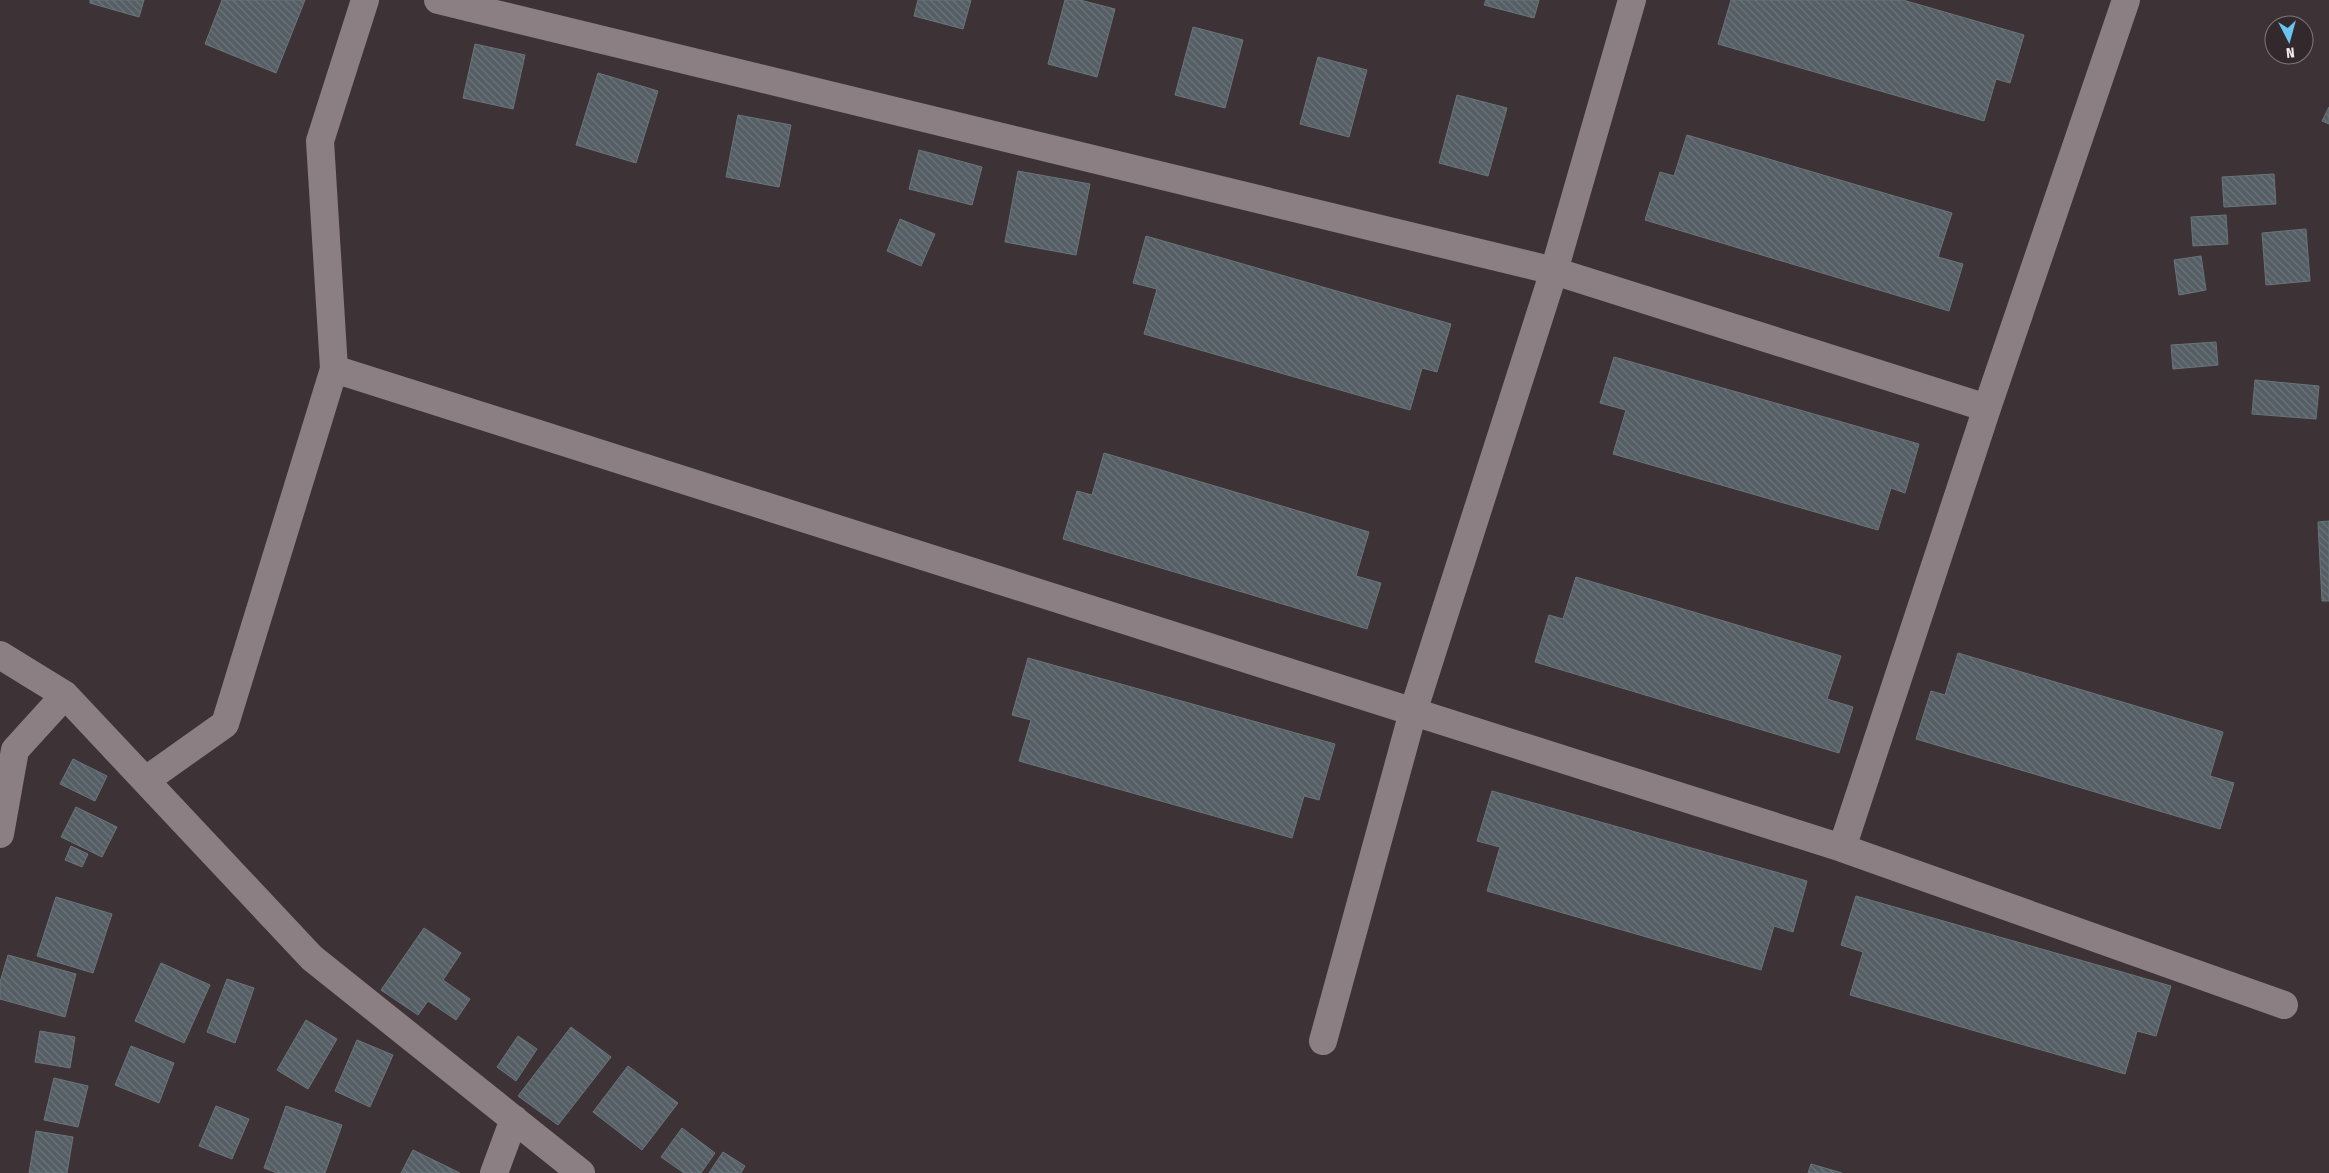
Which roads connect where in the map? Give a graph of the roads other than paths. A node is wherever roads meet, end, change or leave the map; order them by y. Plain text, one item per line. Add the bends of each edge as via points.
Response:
1 (366, 0) edge
2 (438, 0) edge
3 (1632, 0) edge
4 (2126, 0) edge
5 (1554, 270) junction
6 (334, 369) junction
7 (1987, 408) junction
8 (0, 655) edge
9 (65, 695) junction
10 (1413, 712) junction
11 (146, 780) junction
12 (0, 834) edge
13 (1842, 848) junction
14 (2284, 1005) dead end
15 (1323, 1041) dead end
16 (514, 1119) junction
17 (494, 1173) edge
18 (582, 1173) edge

1 - 6 street via 320,141
2 - 5 street
3 - 5 street
4 - 7 street
5 - 7 street
5 - 10 street
6 - 10 street
6 - 11 street via 225,724
7 - 13 street
8 - 9 street
9 - 11 street
9 - 12 street via 15,750
10 - 13 street
10 - 15 street
11 - 16 street via 312,958
13 - 14 street
16 - 17 street
16 - 18 street

